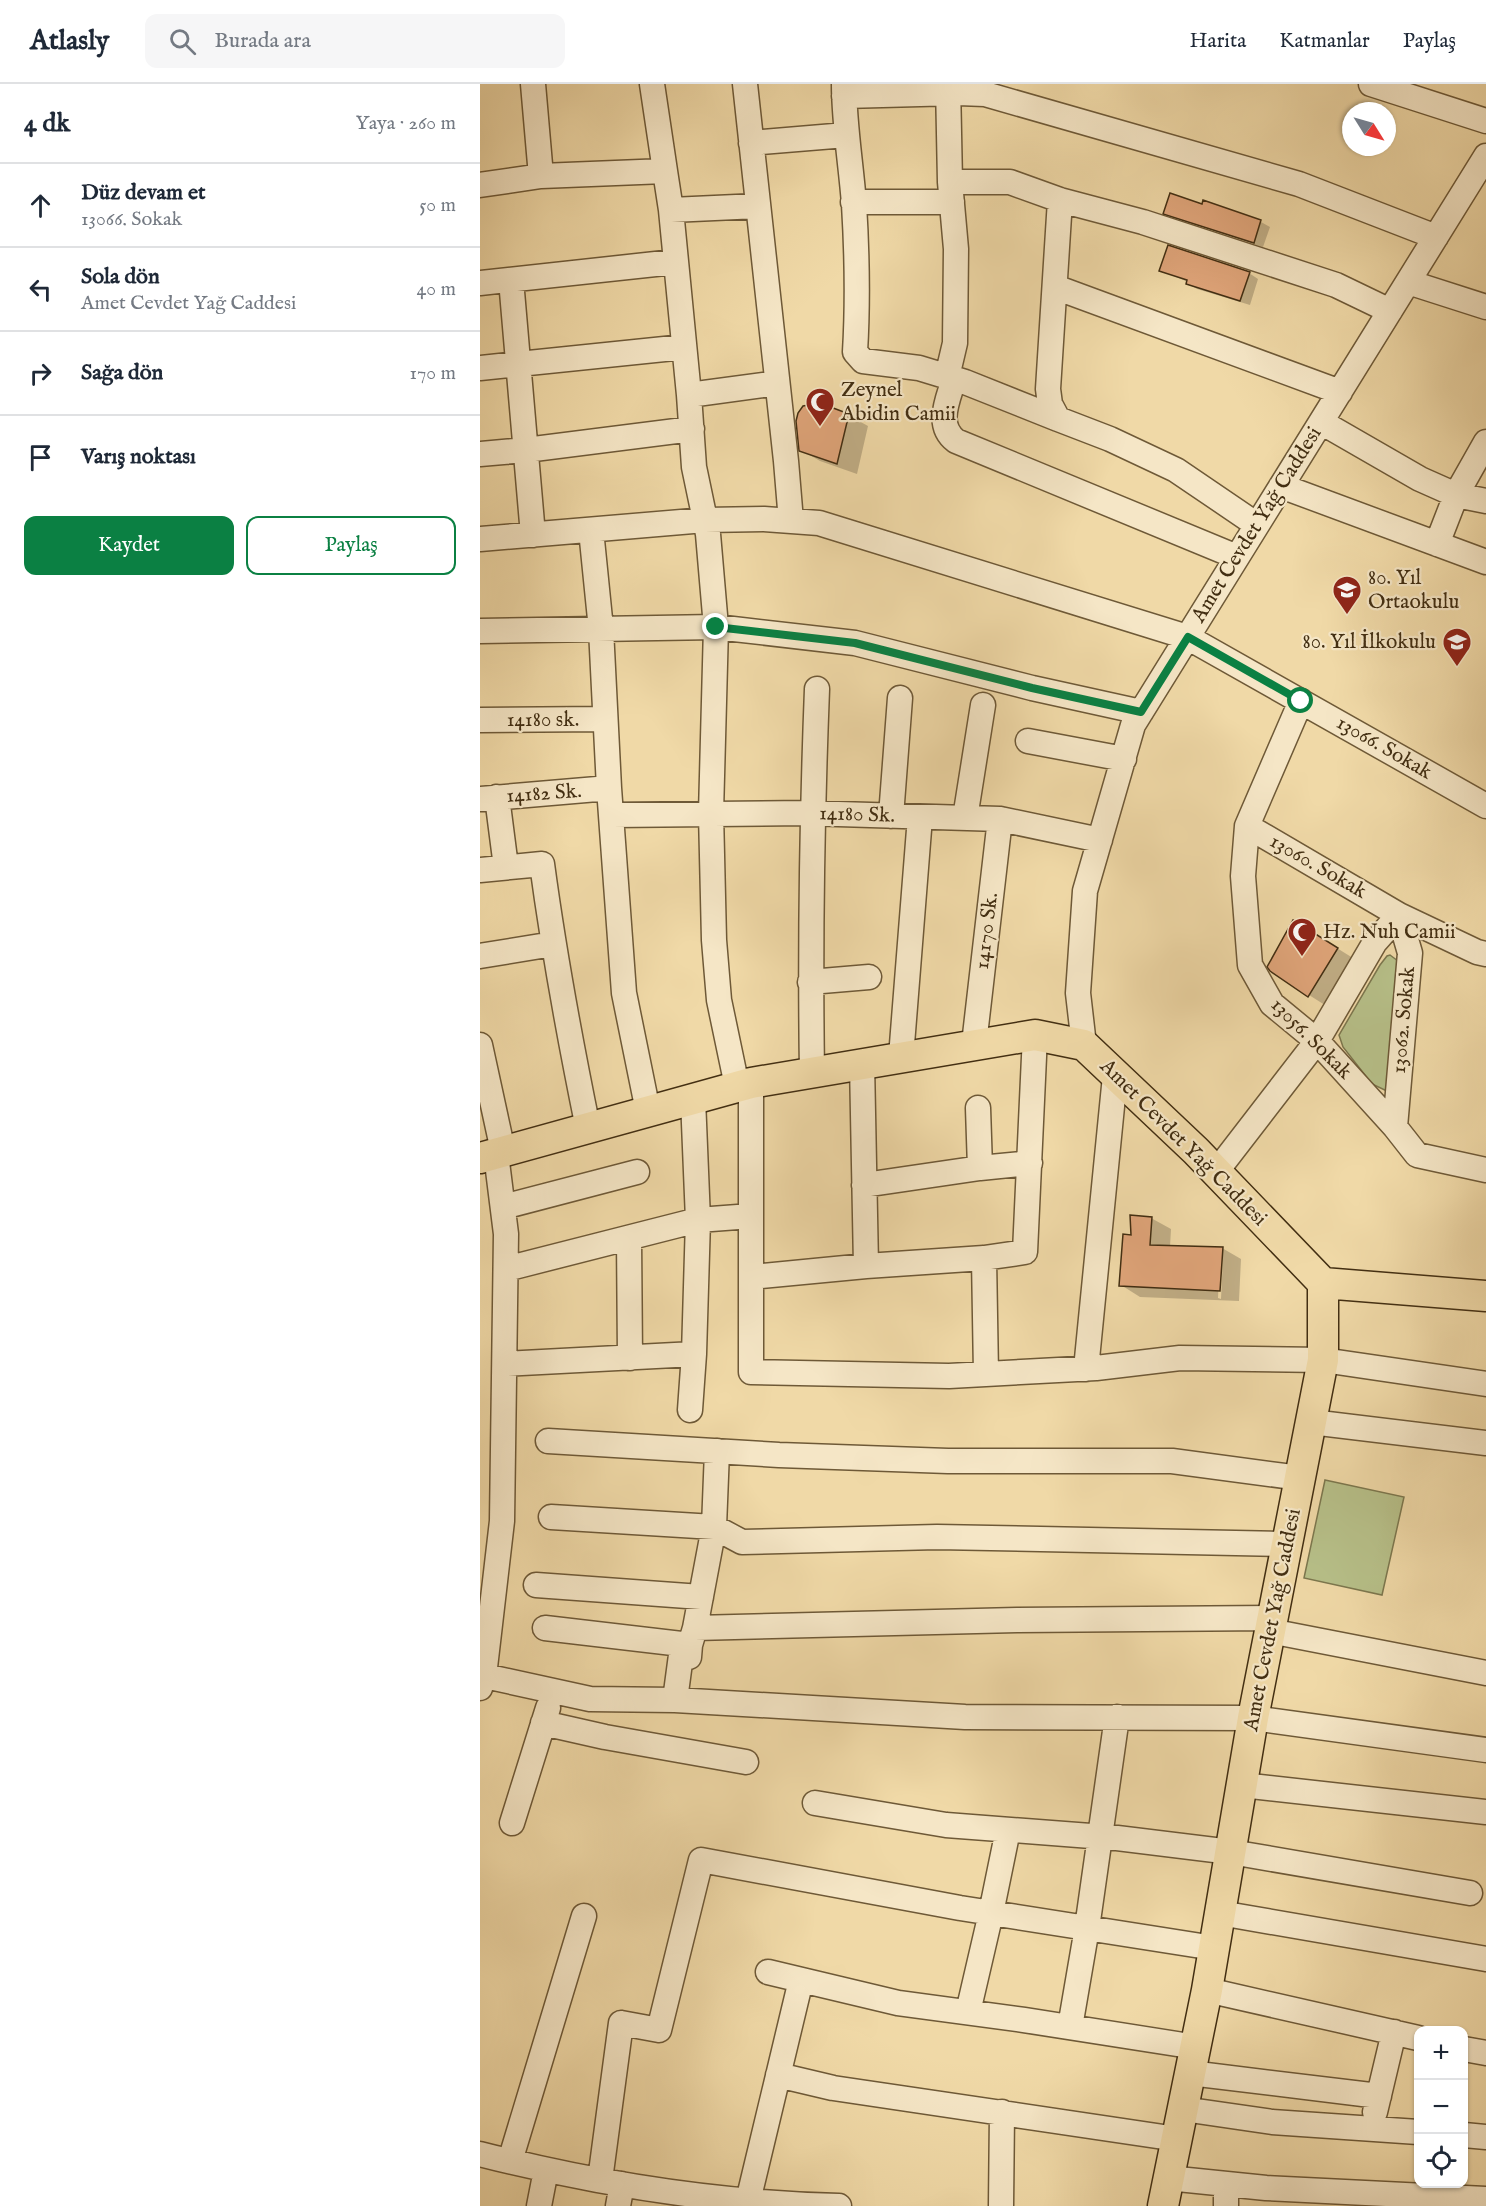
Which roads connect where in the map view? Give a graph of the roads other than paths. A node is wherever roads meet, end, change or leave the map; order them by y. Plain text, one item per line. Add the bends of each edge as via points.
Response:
1 (533, 84) edge
2 (652, 84) edge
3 (745, 84) edge
4 (1371, 84) edge
5 (948, 88) edge
6 (844, 90) edge
7 (1486, 121) edge
8 (846, 135) junction
9 (751, 143) junction
10 (1486, 156) edge
11 (664, 171) junction
12 (541, 176) junction
13 (480, 184) edge
14 (951, 192) junction
15 (1060, 200) junction
16 (854, 202) junction
17 (758, 206) junction
18 (670, 210) junction
19 (1436, 237) junction
20 (674, 262) junction
21 (512, 280) junction
22 (1408, 282) junction
23 (480, 283) edge
24 (1055, 287) junction
25 (1486, 307) edge
26 (1390, 311) junction
27 (684, 347) junction
28 (519, 364) junction
29 (480, 368) edge
30 (950, 378) junction
31 (777, 383) junction
32 (1340, 392) junction
33 (689, 395) junction
34 (1058, 419) junction
35 (1321, 423) junction
36 (692, 429) junction
37 (1486, 442) edge
38 (526, 450) junction
39 (480, 454) edge
40 (1281, 486) junction
41 (1456, 495) junction
42 (1486, 501) edge
43 (705, 520) junction
44 (790, 521) junction
45 (1257, 525) junction
46 (591, 530) junction
47 (533, 535) junction
48 (480, 539) edge
49 (1437, 544) junction
50 (1237, 557) junction
51 (1486, 562) edge
52 (716, 627) junction
53 (601, 629) junction
54 (480, 631) edge
55 (1188, 637) junction
56 (817, 689) dead end
57 (900, 698) dead end
58 (1301, 701) junction
59 (983, 705) dead end
60 (1141, 712) junction
61 (605, 719) junction
62 (480, 720) edge
63 (1028, 741) dead end
64 (1124, 759) junction
65 (609, 788) junction
66 (488, 798) edge
67 (1486, 806) edge
68 (711, 813) junction
69 (813, 813) junction
70 (612, 815) junction
71 (891, 816) junction
72 (920, 817) junction
73 (965, 818) junction
74 (1000, 819) junction
75 (1247, 826) junction
76 (1100, 840) junction
77 (506, 867) junction
78 (480, 870) edge
79 (1399, 915) junction
80 (553, 944) junction
81 (1486, 954) edge
82 (480, 956) edge
83 (868, 977) dead end
84 (810, 982) junction
85 (1035, 1035) junction
86 (1317, 1041) junction
87 (974, 1044) junction
88 (480, 1045) edge
89 (1084, 1045) junction
90 (901, 1057) junction
91 (862, 1063) junction
92 (812, 1072) junction
93 (1115, 1076) junction
94 (744, 1084) junction
95 (693, 1099) junction
96 (978, 1108) dead end
97 (648, 1111) junction
98 (1395, 1127) junction
99 (588, 1128) junction
100 (493, 1154) edge
101 (1030, 1163) junction
102 (980, 1168) junction
103 (1486, 1170) edge
104 (637, 1172) dead end
105 (1216, 1173) junction
106 (864, 1185) junction
107 (503, 1207) junction
108 (751, 1216) junction
109 (698, 1220) junction
110 (629, 1238) junction
111 (984, 1258) junction
112 (866, 1266) junction
113 (506, 1269) junction
114 (751, 1277) junction
115 (1323, 1283) junction
116 (1486, 1296) edge
117 (694, 1354) junction
118 (630, 1358) junction
119 (1323, 1360) junction
120 (505, 1364) junction
121 (1086, 1369) junction
122 (986, 1374) junction
123 (1486, 1384) edge
124 (690, 1410) dead end
125 (1311, 1422) junction
126 (548, 1441) dead end
127 (1486, 1443) edge
128 (717, 1451) junction
129 (1300, 1478) junction
130 (551, 1517) dead end
131 (714, 1527) junction
132 (1287, 1544) junction
133 (536, 1585) dead end
134 (701, 1597) junction
135 (1272, 1625) junction
136 (545, 1628) dead end
137 (692, 1637) junction
138 (1486, 1673) edge
139 (481, 1679) edge
140 (553, 1691) junction
141 (675, 1700) junction
142 (1117, 1717) junction
143 (1253, 1718) junction
144 (543, 1723) junction
145 (1486, 1750) edge
146 (746, 1762) dead end
147 (1242, 1785) junction
148 (814, 1803) dead end
149 (1486, 1812) edge
150 (512, 1823) dead end
151 (1008, 1830) junction
152 (1100, 1837) junction
153 (1231, 1852) junction
154 (1470, 1893) dead end
155 (991, 1913) junction
156 (1220, 1913) junction
157 (584, 1916) dead end
158 (1087, 1928) junction
159 (1215, 1948) junction
160 (1486, 1959) edge
161 (768, 1972) dead end
162 (801, 1980) junction
163 (1207, 1990) junction
164 (968, 2012) junction
165 (1070, 2027) junction
166 (1394, 2032) junction
167 (1414, 2037) edge
168 (1468, 2050) edge
169 (1486, 2053) edge
170 (1193, 2060) junction
171 (778, 2075) junction
172 (1379, 2096) junction
173 (1183, 2109) junction
174 (1002, 2112) junction
175 (1371, 2129) junction
176 (1414, 2132) edge
177 (1468, 2135) edge
178 (1486, 2137) edge
179 (1177, 2139) junction
180 (480, 2154) edge
181 (510, 2161) junction
182 (546, 2170) junction
183 (613, 2190) edge
184 (1166, 2192) edge
185 (1226, 2195) edge
186 (1486, 2199) edge
187 (697, 2200) edge
188 (748, 2201) junction
189 (539, 2206) edge
190 (836, 2206) edge
191 (1001, 2206) edge

1 - 12 street
2 - 11 street
3 - 9 street
4 - 7 street
5 - 6 street
5 - 14 street
5 - 19 street via 1022,104 1299,184
6 - 8 street
8 - 9 street
8 - 16 street
9 - 17 street
10 - 19 street, Amet Cevdet Yağ Caddesi
11 - 12 street
11 - 18 street
12 - 13 street
14 - 15 street via 1010,182
14 - 16 street
14 - 30 street via 956,249 956,343
15 - 24 street
15 - 26 street via 1143,222 1336,285
16 - 30 street via 858,305 855,352 863,362 919,368
17 - 18 street
17 - 31 street
18 - 20 street
19 - 22 street, Amet Cevdet Yağ Caddesi
20 - 21 street
20 - 27 street
21 - 23 street
21 - 28 street
22 - 25 street
22 - 26 street, Amet Cevdet Yağ Caddesi
24 - 32 street
24 - 34 street via 1048,389
26 - 32 street, Amet Cevdet Yağ Caddesi
27 - 28 street
27 - 33 street
28 - 29 street
28 - 38 street
30 - 34 street
30 - 50 street via 944,426 956,441
31 - 33 street
31 - 44 street
32 - 35 street, Amet Cevdet Yağ Caddesi
33 - 36 street
34 - 45 street via 1176,470
35 - 40 street, Amet Cevdet Yağ Caddesi
35 - 41 street
36 - 38 street
36 - 43 street via 694,467
37 - 41 street
38 - 39 street
38 - 47 street
40 - 45 street, Amet Cevdet Yağ Caddesi
40 - 49 street
41 - 42 street
41 - 49 street
43 - 44 street, 13066. Sokak
43 - 46 street, 13066. Sokak
43 - 52 street
44 - 55 street, 13066. Sokak via 819,523
45 - 50 street, Amet Cevdet Yağ Caddesi
46 - 47 street, 13066. Sokak
46 - 53 street
47 - 48 street, 13066. Sokak
49 - 51 street
50 - 55 street, Amet Cevdet Yağ Caddesi
52 - 53 street
52 - 60 street via 855,643
52 - 68 street
53 - 54 street
53 - 61 street
55 - 58 street, 13066. Sokak
55 - 60 street, Amet Cevdet Yağ Caddesi
56 - 69 street
57 - 71 street
58 - 67 street, 13066. Sokak
58 - 75 street, 13056. Sokak
59 - 73 street
60 - 64 street, Amet Cevdet Yağ Caddesi via 1133,725
61 - 62 street, 14180 sk.
61 - 65 street
63 - 64 street
64 - 76 street, Amet Cevdet Yağ Caddesi
65 - 66 street, 14182 Sk.
65 - 70 street
66 - 77 street
68 - 69 street, 14180 Sk.
68 - 70 street, 14180 Sk.
68 - 94 street via 719,1000
69 - 71 street, 14180 Sk.
69 - 84 street
70 - 97 street via 624,993
71 - 72 street, 14180 Sk.
72 - 73 street, 14180 Sk.
72 - 90 street
73 - 74 street, 14180 Sk.
74 - 76 street, 14180 Sk.
74 - 87 street, 14170 Sk.
75 - 79 street, 13060. Sokak
75 - 86 street, 13056. Sokak via 1243,876 1250,965 1272,1004
76 - 89 street, Amet Cevdet Yağ Caddesi via 1085,891 1080,948 1078,993
77 - 78 street
77 - 80 street via 542,864
79 - 81 street, 13060. Sokak
79 - 86 street via 1375,942
79 - 98 street, 13062. Sokak via 1410,953
80 - 82 street
80 - 99 street
83 - 84 street
84 - 92 street
85 - 87 main road
85 - 89 main road
85 - 101 street
86 - 98 street, 13056. Sokak
86 - 105 street
87 - 90 main road
88 - 100 street
89 - 93 main road, Amet Cevdet Yağ Caddesi
90 - 91 main road
91 - 92 main road
91 - 106 street
92 - 94 main road
93 - 105 main road, Amet Cevdet Yağ Caddesi
93 - 121 street
94 - 95 main road
94 - 108 street
95 - 97 main road
95 - 109 street
96 - 102 street
97 - 99 main road
98 - 103 street, 13056. Sokak via 1417,1155
99 - 100 main road
100 - 107 street
101 - 102 street
101 - 111 street via 1024,1252
102 - 106 street
104 - 107 street
105 - 115 main road, Amet Cevdet Yağ Caddesi
106 - 112 street
107 - 113 street
108 - 109 street
108 - 114 street
109 - 110 street
109 - 117 street
110 - 113 street
110 - 118 street
111 - 112 street
111 - 122 street
112 - 114 street
113 - 120 street
114 - 122 street via 751,1372
115 - 116 main road
115 - 119 main road, Amet Cevdet Yağ Caddesi
117 - 118 street
117 - 124 street
118 - 120 street
119 - 121 street via 1180,1358
119 - 123 street
119 - 125 main road, Amet Cevdet Yağ Caddesi
120 - 139 street via 502,1521
121 - 122 street
125 - 127 street
125 - 129 main road, Amet Cevdet Yağ Caddesi
126 - 128 street
128 - 129 street via 948,1461 1172,1461
128 - 131 street
129 - 132 main road, Amet Cevdet Yağ Caddesi
130 - 131 street
131 - 132 street via 742,1542 937,1537
131 - 134 street
132 - 135 main road, Amet Cevdet Yağ Caddesi
133 - 134 street
134 - 137 street
135 - 137 street via 1006,1620
135 - 138 street
135 - 143 main road, Amet Cevdet Yağ Caddesi
136 - 137 street
137 - 141 street via 689,1657 681,1655
139 - 140 street
140 - 141 street via 590,1699
140 - 144 street
141 - 142 street via 965,1717
142 - 143 street
142 - 152 street
143 - 145 street
143 - 147 main road, Amet Cevdet Yağ Caddesi
144 - 146 street
144 - 150 street
147 - 149 street
147 - 153 main road, Amet Cevdet Yağ Caddesi
148 - 151 street via 946,1825
151 - 152 street
151 - 155 street
152 - 153 street
152 - 158 street
153 - 154 street
153 - 156 main road, Amet Cevdet Yağ Caddesi
155 - 158 street
155 - 164 street
155 - 183 street via 701,1860 659,2030 621,2023
156 - 159 main road, Amet Cevdet Yağ Caddesi
156 - 160 street
157 - 181 street
158 - 159 street
158 - 165 street
159 - 163 main road, Amet Cevdet Yağ Caddesi
161 - 162 street
162 - 164 street via 898,2003
162 - 171 street
163 - 166 street
163 - 170 main road, Amet Cevdet Yağ Caddesi
164 - 165 street
165 - 170 street
166 - 167 street
166 - 172 street
168 - 169 street
170 - 172 street
170 - 173 main road, Amet Cevdet Yağ Caddesi
171 - 174 street via 833,2088
171 - 188 street
172 - 175 street
173 - 175 street via 1272,2122
173 - 179 main road, Amet Cevdet Yağ Caddesi
174 - 179 street
174 - 191 street
175 - 176 street
177 - 178 street
179 - 184 main road, Amet Cevdet Yağ Caddesi
180 - 181 street
181 - 182 street
182 - 183 street
182 - 189 street
183 - 187 street
184 - 185 street
185 - 186 street via 1266,2188
187 - 188 street
188 - 190 street

